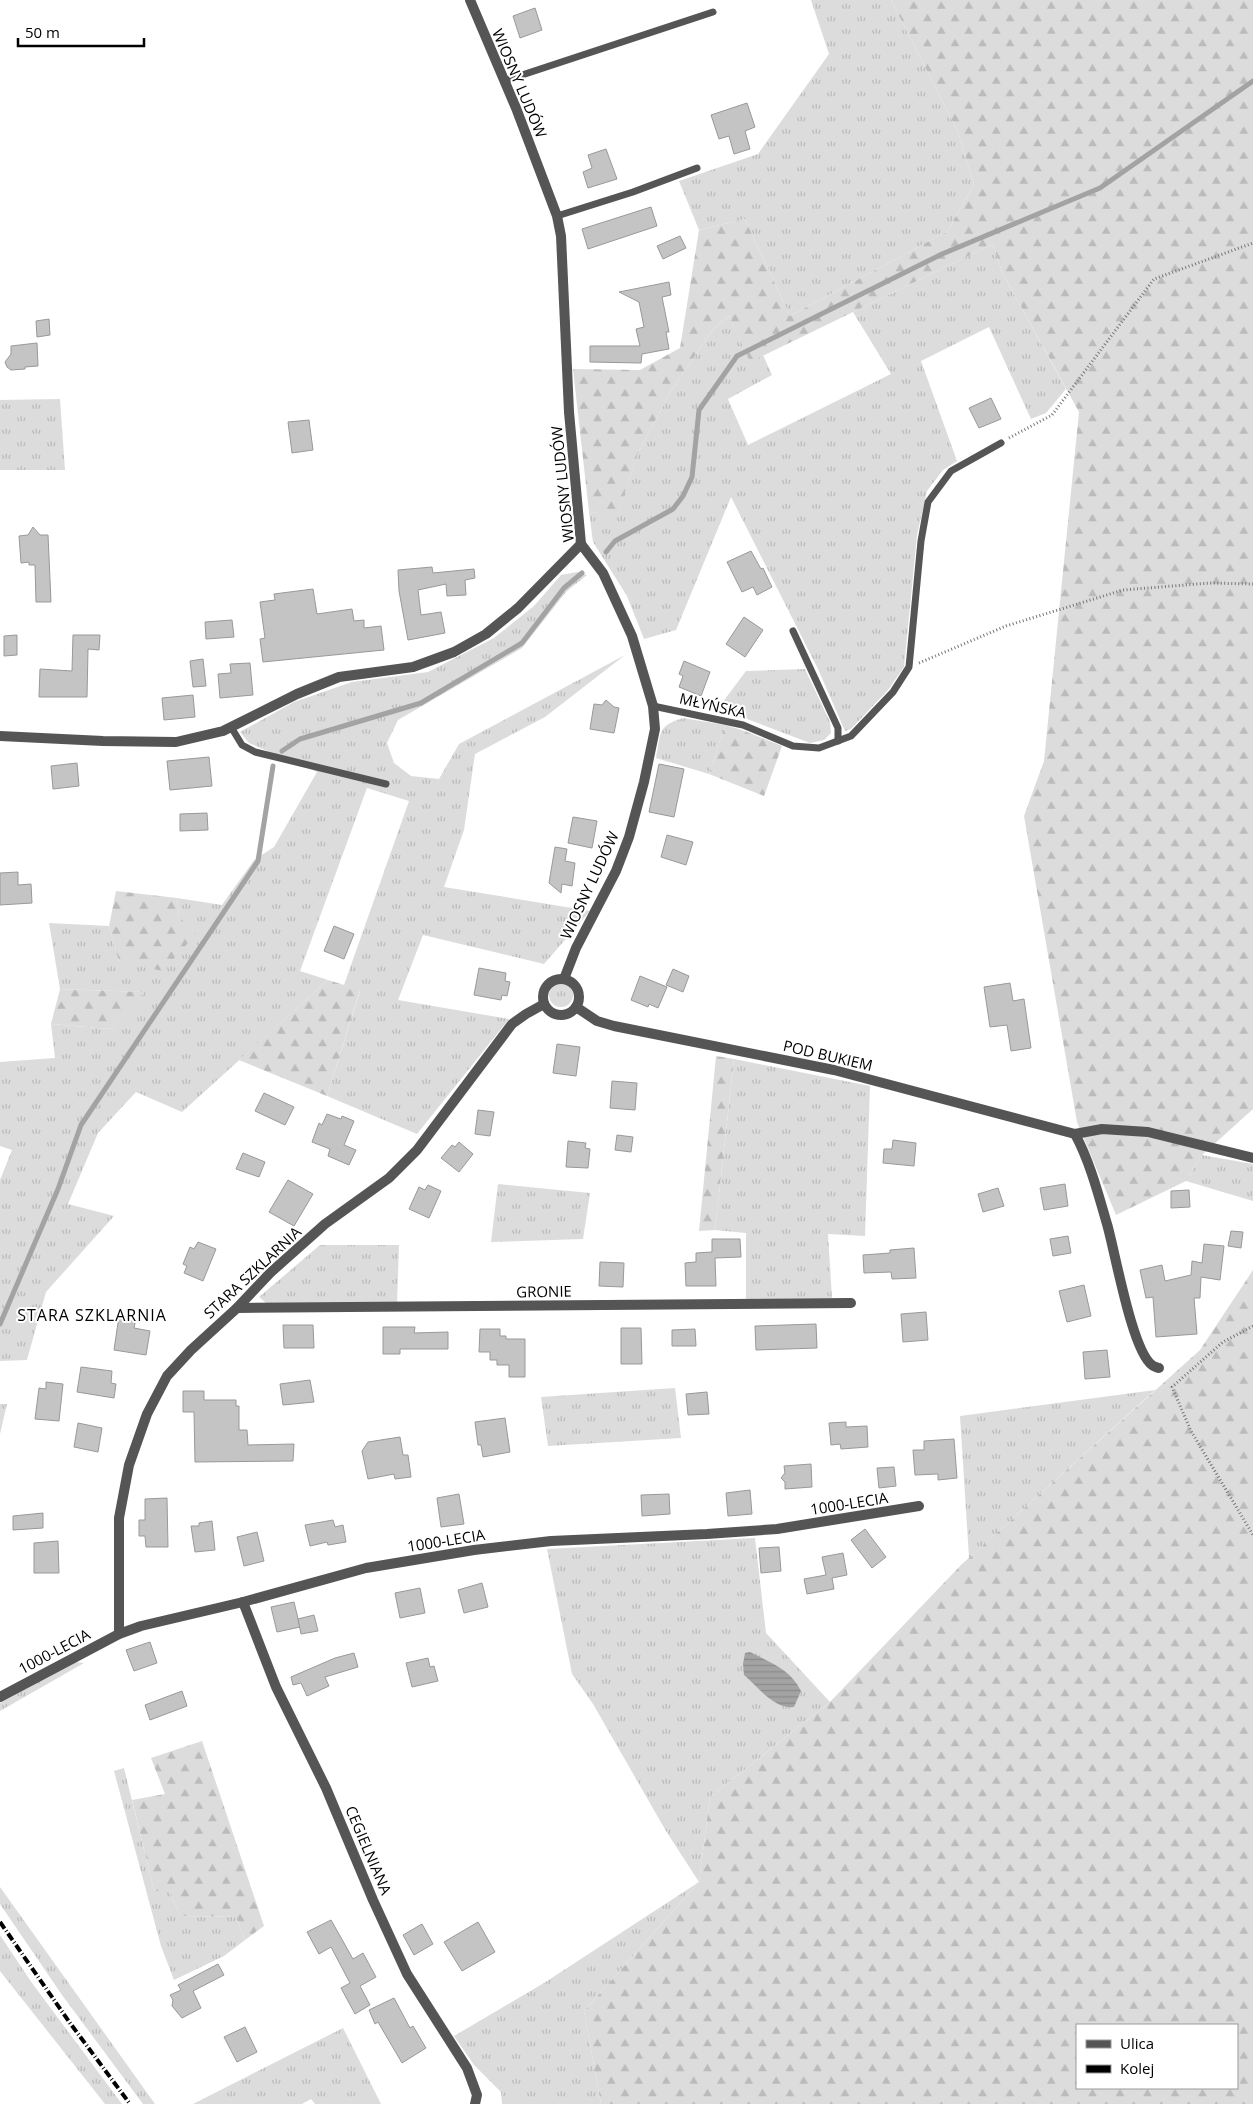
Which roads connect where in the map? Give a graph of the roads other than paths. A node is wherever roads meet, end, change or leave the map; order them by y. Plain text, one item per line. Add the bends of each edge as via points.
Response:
1 (470, 0) edge
2 (713, 12) dead end
3 (504, 81) junction
4 (697, 168) dead end
5 (557, 216) junction
6 (1001, 443) road end
7 (581, 544) junction
8 (793, 632) dead end
9 (653, 706) junction
10 (231, 727) junction
11 (0, 736) edge
12 (838, 741) junction
13 (386, 784) dead end
14 (564, 979) junction
15 (544, 1004) junction
16 (576, 1007) junction
17 (1074, 1134) junction
18 (1253, 1158) edge
19 (851, 1303) dead end
20 (237, 1308) junction
21 (1159, 1368) dead end
22 (919, 1506) dead end
23 (243, 1602) junction
24 (119, 1634) junction
25 (0, 1697) edge
26 (475, 2104) edge

1 - 3 street, WIOSNY LUDÓW
2 - 3 lane
3 - 5 street, WIOSNY LUDÓW
4 - 5 lane
5 - 7 street, WIOSNY LUDÓW via 561,236 569,412
6 - 12 lane, MŁYŃSKA via 951,471 928,502 909,667 893,692 857,730
7 - 9 street, WIOSNY LUDÓW via 604,573 632,636
7 - 10 street via 518,608 486,634 454,652 413,667 339,677
8 - 12 lane via 838,728
9 - 12 lane, MŁYŃSKA via 743,725 793,746 819,748
9 - 14 street, WIOSNY LUDÓW via 655,729 629,837
10 - 11 street via 176,742
10 - 13 lane via 242,745 255,752
14 - 15 street via 553,980 545,988
14 - 16 street via 578,990 580,996
15 - 16 street via 552,1012 562,1015
15 - 20 street, STARA SZKLARNIA via 512,1024 417,1150 396,1171 325,1224 270,1273
16 - 17 street, POD BUKIEM via 597,1021 614,1026 834,1070
17 - 18 street, POD BUKIEM via 1102,1129 1148,1132
17 - 21 street via 1085,1154 1108,1226 1132,1326 1146,1358 1152,1366
19 - 20 street, GRONIE
20 - 24 street, STARA SZKLARNIA via 167,1376 147,1414 129,1465 119,1518
22 - 23 street, 1000-LECIA via 777,1529 577,1539 474,1550 366,1568
23 - 24 street, 1000-LECIA
23 - 26 street, CEGIELNIANA via 276,1687 326,1788 372,1900 408,1974 468,2068 477,2095
24 - 25 street, 1000-LECIA

